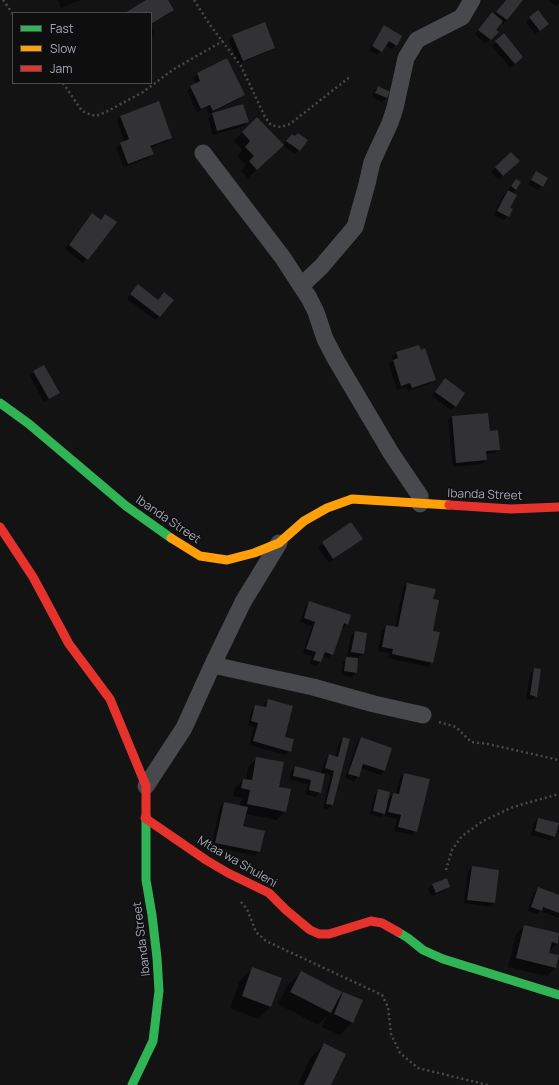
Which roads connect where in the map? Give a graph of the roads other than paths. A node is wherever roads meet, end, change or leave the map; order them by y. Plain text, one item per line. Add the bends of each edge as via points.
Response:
1 (472, 0) edge
2 (203, 154) dead end
3 (301, 286) junction
4 (0, 403) edge
5 (420, 504) junction
6 (559, 507) edge
7 (0, 527) edge
8 (279, 543) junction
9 (213, 665) junction
10 (422, 715) road end
11 (146, 786) junction
12 (145, 818) junction
13 (559, 995) edge
14 (132, 1085) edge

1 - 3 street via 462,17 417,40 406,58 395,108 372,162 355,227 321,268
2 - 3 street via 283,258
3 - 5 street via 309,298 324,338 336,360 391,453 420,496
4 - 8 street, Ibanda Street via 29,424 126,506 162,533 200,556 226,560
5 - 6 street, Ibanda Street via 511,509
5 - 8 street, Ibanda Street via 352,499 327,508 304,521
7 - 11 street via 33,577 70,644 110,699
8 - 9 street via 243,602
9 - 10 street
9 - 11 street via 184,728
11 - 12 street, Ibanda Street
12 - 13 street, Mtaa wa Shuleni via 206,860 269,893 310,930 319,934 329,934 371,921 382,922 423,950 443,959
12 - 14 street, Ibanda Street via 146,880 159,991 154,1041

